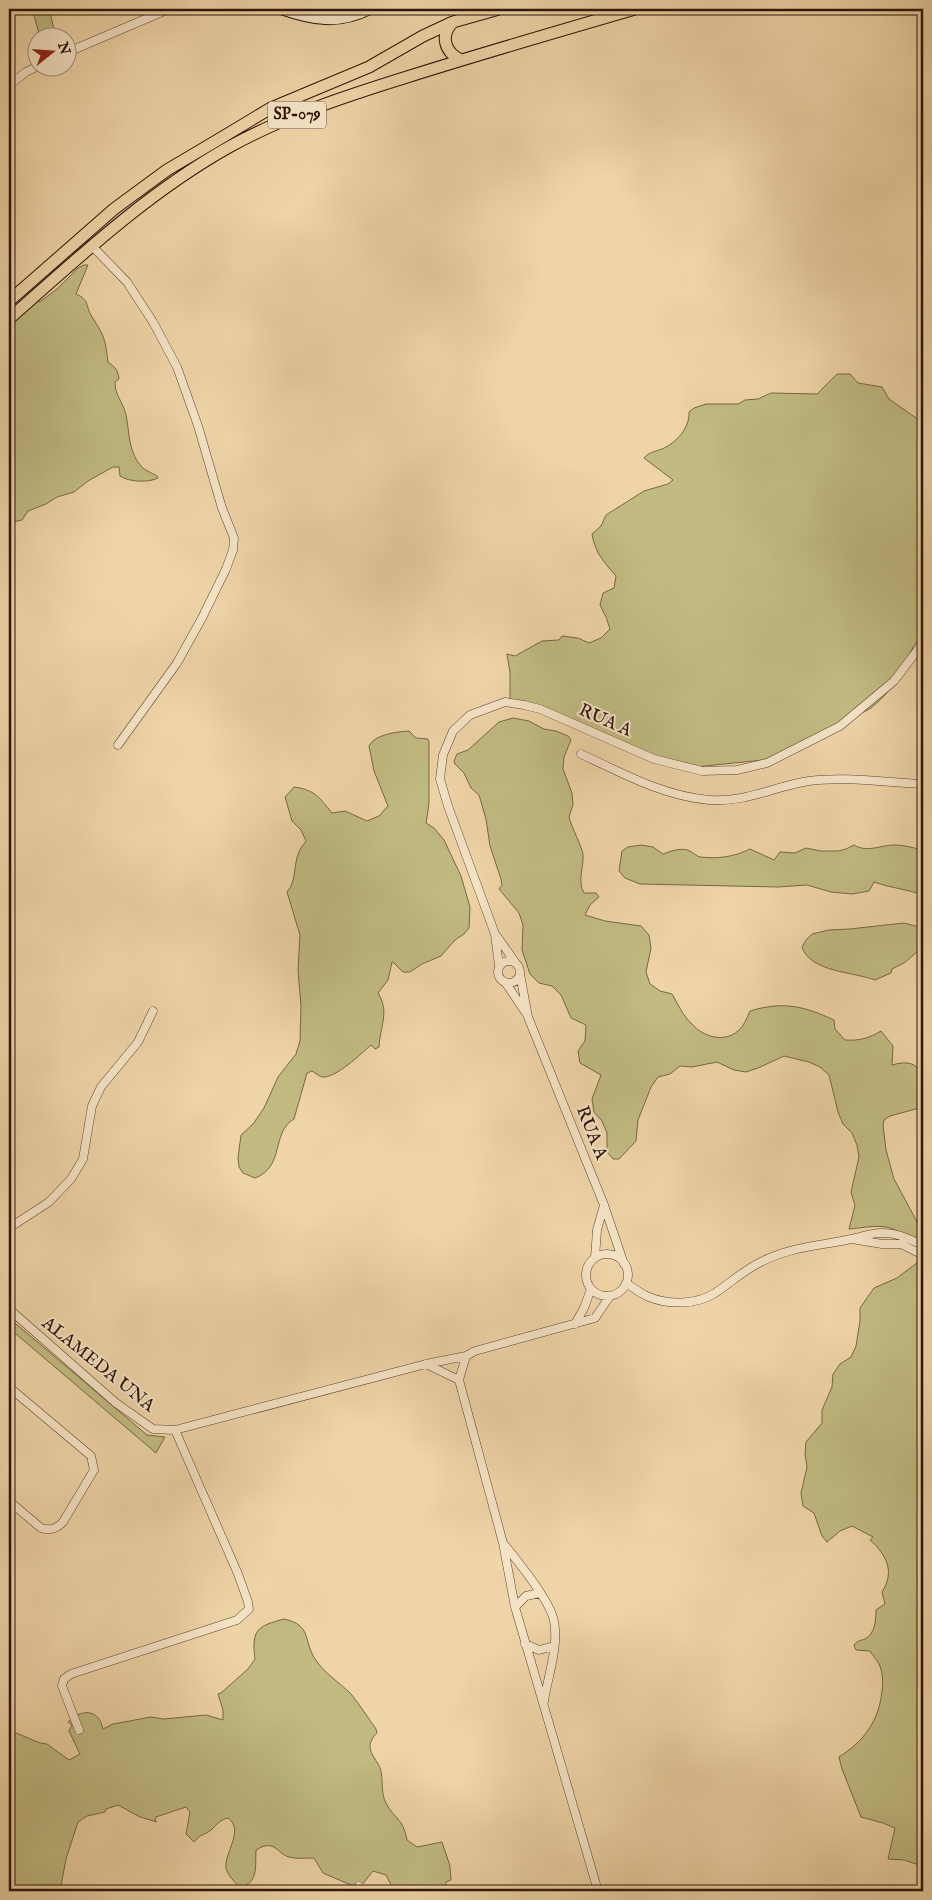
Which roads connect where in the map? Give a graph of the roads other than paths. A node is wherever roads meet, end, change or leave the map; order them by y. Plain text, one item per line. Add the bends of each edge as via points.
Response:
1 (169, 9) edge
2 (281, 9) edge
3 (370, 9) edge
4 (499, 9) edge
5 (636, 9) edge
6 (453, 22) junction
7 (78, 48) edge
8 (461, 60) junction
9 (28, 71) edge
10 (9, 85) edge
11 (92, 246) junction
12 (9, 300) edge
13 (9, 319) edge
14 (923, 643) edge
15 (118, 745) dead end
16 (581, 754) dead end
17 (923, 784) edge
18 (495, 934) junction
19 (516, 963) junction
20 (499, 966) junction
21 (520, 974) junction
22 (505, 982) junction
23 (153, 1011) dead end
24 (528, 1017) junction
25 (604, 1204) junction
26 (9, 1228) edge
27 (850, 1239) junction
28 (923, 1245) edge
29 (923, 1255) edge
30 (595, 1258) junction
31 (624, 1264) junction
32 (626, 1283) junction
33 (591, 1289) junction
34 (610, 1296) junction
35 (9, 1309) edge
36 (574, 1324) junction
37 (466, 1356) junction
38 (426, 1364) junction
39 (460, 1380) junction
40 (9, 1387) edge
41 (174, 1430) junction
42 (9, 1501) edge
43 (503, 1543) junction
44 (540, 1594) junction
45 (515, 1608) junction
46 (525, 1644) junction
47 (554, 1646) junction
48 (544, 1703) junction
49 (79, 1730) dead end
50 (598, 1891) edge

1 - 7 street
2 - 3 street via 326,20 348,18
4 - 6 main road, SP-079
5 - 8 main road, SP-079
6 - 8 main road via 446,33 446,46
6 - 12 main road, SP-079 via 369,67 271,108 167,170 114,209
8 - 11 main road, SP-079 via 365,90 273,124 171,184
9 - 10 street
11 - 13 main road, SP-079
11 - 15 street via 127,282 153,322 176,367 234,538 226,569 177,663
14 - 18 street, RUA A via 894,681 840,726 767,763 737,770 702,771 654,759 524,704 505,702 470,715 453,731 443,755 440,779
16 - 17 street via 666,792 710,800 746,798 825,780
18 - 19 street, RUA A
18 - 20 street, RUA A
19 - 20 street via 505,961
19 - 21 street, RUA A
20 - 22 street, RUA A via 499,977
21 - 22 street via 513,982
21 - 24 street, RUA A
22 - 24 street, RUA A
23 - 26 street via 138,1042 101,1087 92,1106 83,1159 71,1179 50,1202
24 - 25 street, RUA A
25 - 30 street via 597,1230
25 - 31 street, RUA A
27 - 28 street via 885,1232 905,1236
27 - 29 street via 901,1244
27 - 32 street via 785,1252 759,1263 713,1294 693,1301 673,1303 648,1297
30 - 31 street via 607,1254
30 - 33 street via 586,1276
31 - 32 street via 628,1277
32 - 34 street via 617,1294
33 - 34 street
33 - 36 street
34 - 36 street via 595,1318
35 - 41 street, ALAMEDA UNA via 116,1403 153,1429
36 - 37 street via 474,1351
37 - 38 street
37 - 39 street
38 - 39 street
38 - 41 street
39 - 43 street
40 - 42 street via 91,1456 94,1470 63,1522 50,1530 41,1528
41 - 49 street via 238,1574 249,1609 237,1620 71,1674 64,1679 62,1686
43 - 44 street
43 - 45 street
44 - 45 street via 526,1596
44 - 47 street via 549,1604 554,1622
45 - 46 street
46 - 47 street via 539,1650
46 - 48 street
47 - 48 street
48 - 50 street

